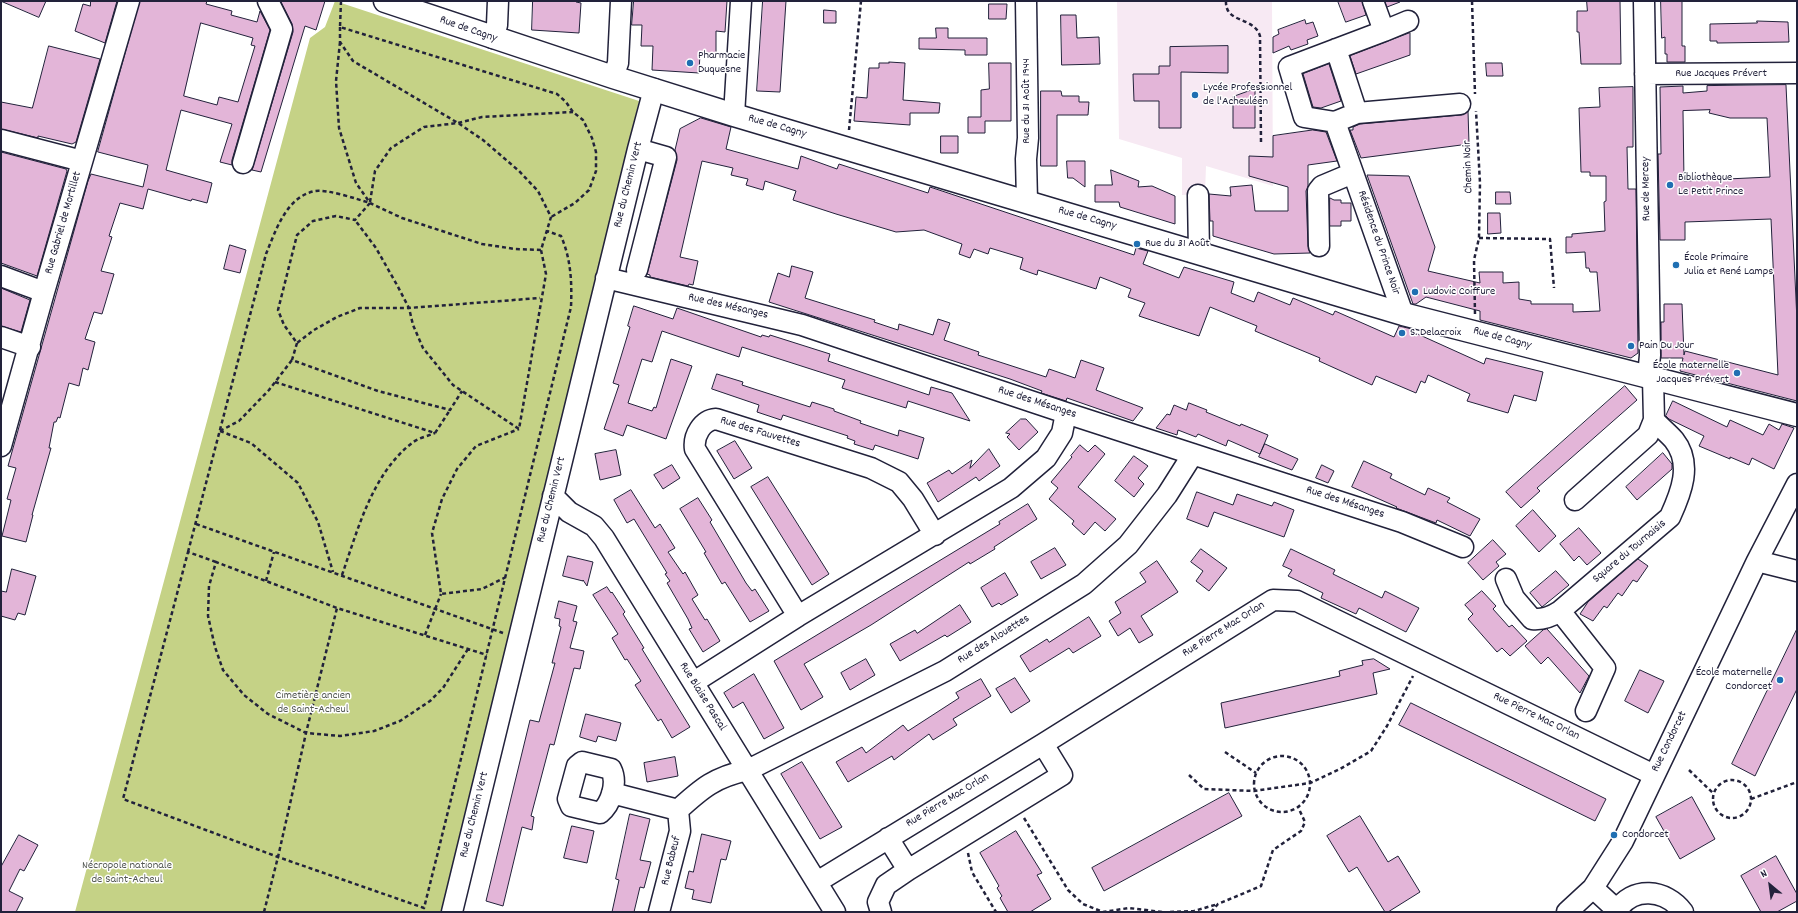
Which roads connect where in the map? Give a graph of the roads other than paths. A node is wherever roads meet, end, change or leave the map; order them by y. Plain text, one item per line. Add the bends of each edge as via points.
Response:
1 (129, 1) edge
2 (268, 1) edge
3 (384, 1) edge
4 (498, 1) edge
5 (621, 1) edge
6 (741, 1) edge
7 (1026, 1) edge
8 (1373, 1) edge
9 (1644, 1) edge
10 (1408, 21) dead end
11 (1384, 31) junction
12 (493, 38) junction
13 (1336, 49) junction
14 (1797, 73) edge
15 (1646, 74) junction
16 (613, 77) junction
17 (654, 89) junction
18 (1470, 104) road end
19 (1357, 113) junction
20 (734, 115) junction
21 (1335, 122) junction
22 (1, 140) edge
23 (638, 148) junction
24 (82, 161) junction
25 (243, 162) dead end
26 (1353, 173) junction
27 (1198, 194) dead end
28 (1027, 202) junction
29 (1319, 246) dead end
30 (1199, 253) junction
31 (636, 270) dead end
32 (1, 276) edge
33 (606, 278) junction
34 (44, 292) junction
35 (1403, 314) junction
36 (1, 337) edge
37 (30, 346) junction
38 (1651, 378) junction
39 (1066, 413) junction
40 (1797, 415) edge
41 (1654, 420) junction
42 (1, 446) edge
43 (1193, 454) junction
44 (1797, 484) edge
45 (553, 496) junction
46 (1575, 500) dead end
47 (1792, 505) edge
48 (935, 535) junction
49 (1462, 547) dead end
50 (1757, 561) junction
51 (1797, 571) edge
52 (1506, 579) dead end
53 (1560, 611) junction
54 (798, 616) junction
55 (694, 682) junction
56 (1586, 711) dead end
57 (1043, 744) junction
58 (748, 770) junction
59 (1654, 774) junction
60 (612, 793) dead end
61 (678, 810) junction
62 (888, 838) junction
63 (908, 870) junction
64 (817, 882) junction
65 (1593, 888) junction
66 (1616, 911) edge
67 (452, 912) edge
68 (659, 912) edge
69 (835, 912) edge
70 (881, 912) edge
71 (1567, 912) edge
72 (1683, 912) edge

1 - 24 street, Rue Gabriel de Mortillet
2 - 25 street via 282,29
3 - 12 main road, Rue de Cagny
4 - 12 street via 497,25
5 - 16 street via 618,63
6 - 20 street
7 - 28 street, Rue du 31 Août 1944
8 - 11 street
9 - 15 street, Rue de Mercey
10 - 11 street
11 - 13 street
12 - 16 main road, Rue de Cagny
13 - 19 street
13 - 21 street via 1289,67 1304,117
14 - 15 street, Rue Jacques Prévert
15 - 38 street, Rue de Mercey
16 - 17 main road, Rue de Cagny
17 - 20 main road, Rue de Cagny
17 - 23 street, Rue du Chemin Vert
18 - 19 street
19 - 21 street
20 - 28 main road, Rue de Cagny
21 - 26 street, Résidence du Prince Noir
22 - 24 street
23 - 31 street via 666,157
23 - 33 street, Rue du Chemin Vert
24 - 34 street, Rue Gabriel de Mortillet
26 - 29 street via 1322,186 1318,191
26 - 35 street, Résidence du Prince Noir
27 - 30 street
28 - 30 main road, Rue de Cagny
30 - 35 main road, Rue de Cagny
32 - 34 street
33 - 39 street, Rue des Mésanges via 802,325
33 - 45 street, Rue du Chemin Vert
34 - 37 street, Rue Gabriel de Mortillet
35 - 38 main road, Rue de Cagny
36 - 37 street
37 - 42 street, Rue Gabriel de Mortillet
38 - 40 main road, Rue de Cagny
38 - 41 street
39 - 43 street, Rue des Mésanges
39 - 48 street via 1062,434 1046,458 1011,488
41 - 46 street via 1648,435
41 - 53 street, Square du Tournaisis via 1674,441 1682,456 1684,474 1680,496 1670,517
43 - 49 street, Rue des Mésanges via 1402,522
43 - 58 street, Rue des Alouettes via 1167,495 1128,546 1084,584 945,671
44 - 47 street, Rue Condorcet
45 - 55 street, Rue Blaise Pascal via 570,512 594,526 604,538
45 - 67 street, Rue du Chemin Vert
47 - 50 street, Rue Condorcet
48 - 54 street
48 - 54 street, Rue des Fauvettes via 913,499 899,482 871,468 711,419 702,426 694,440 695,449
50 - 51 street
50 - 59 street, Rue Condorcet
52 - 53 street, Square du Tournaisis via 1514,598 1532,620 1549,618
53 - 56 street via 1605,668
54 - 55 street
55 - 58 street, Rue Blaise Pascal
57 - 59 street, Rue Pierre Mac Orlan via 1273,600 1297,601
57 - 62 street, Rue Pierre Mac Orlan
57 - 63 street via 1062,775
58 - 61 street via 728,774 702,788
58 - 64 street, Rue Blaise Pascal
59 - 65 street, Rue Condorcet via 1623,841
60 - 61 street
61 - 68 street, Rue Babeuf via 680,831
62 - 63 street
62 - 64 street, Rue Pierre Mac Orlan
63 - 70 street via 886,885 878,902
64 - 69 street, Rue Blaise Pascal
65 - 66 street
65 - 71 street, Rue Condorcet
66 - 72 street via 1631,897 1650,893 1669,898

